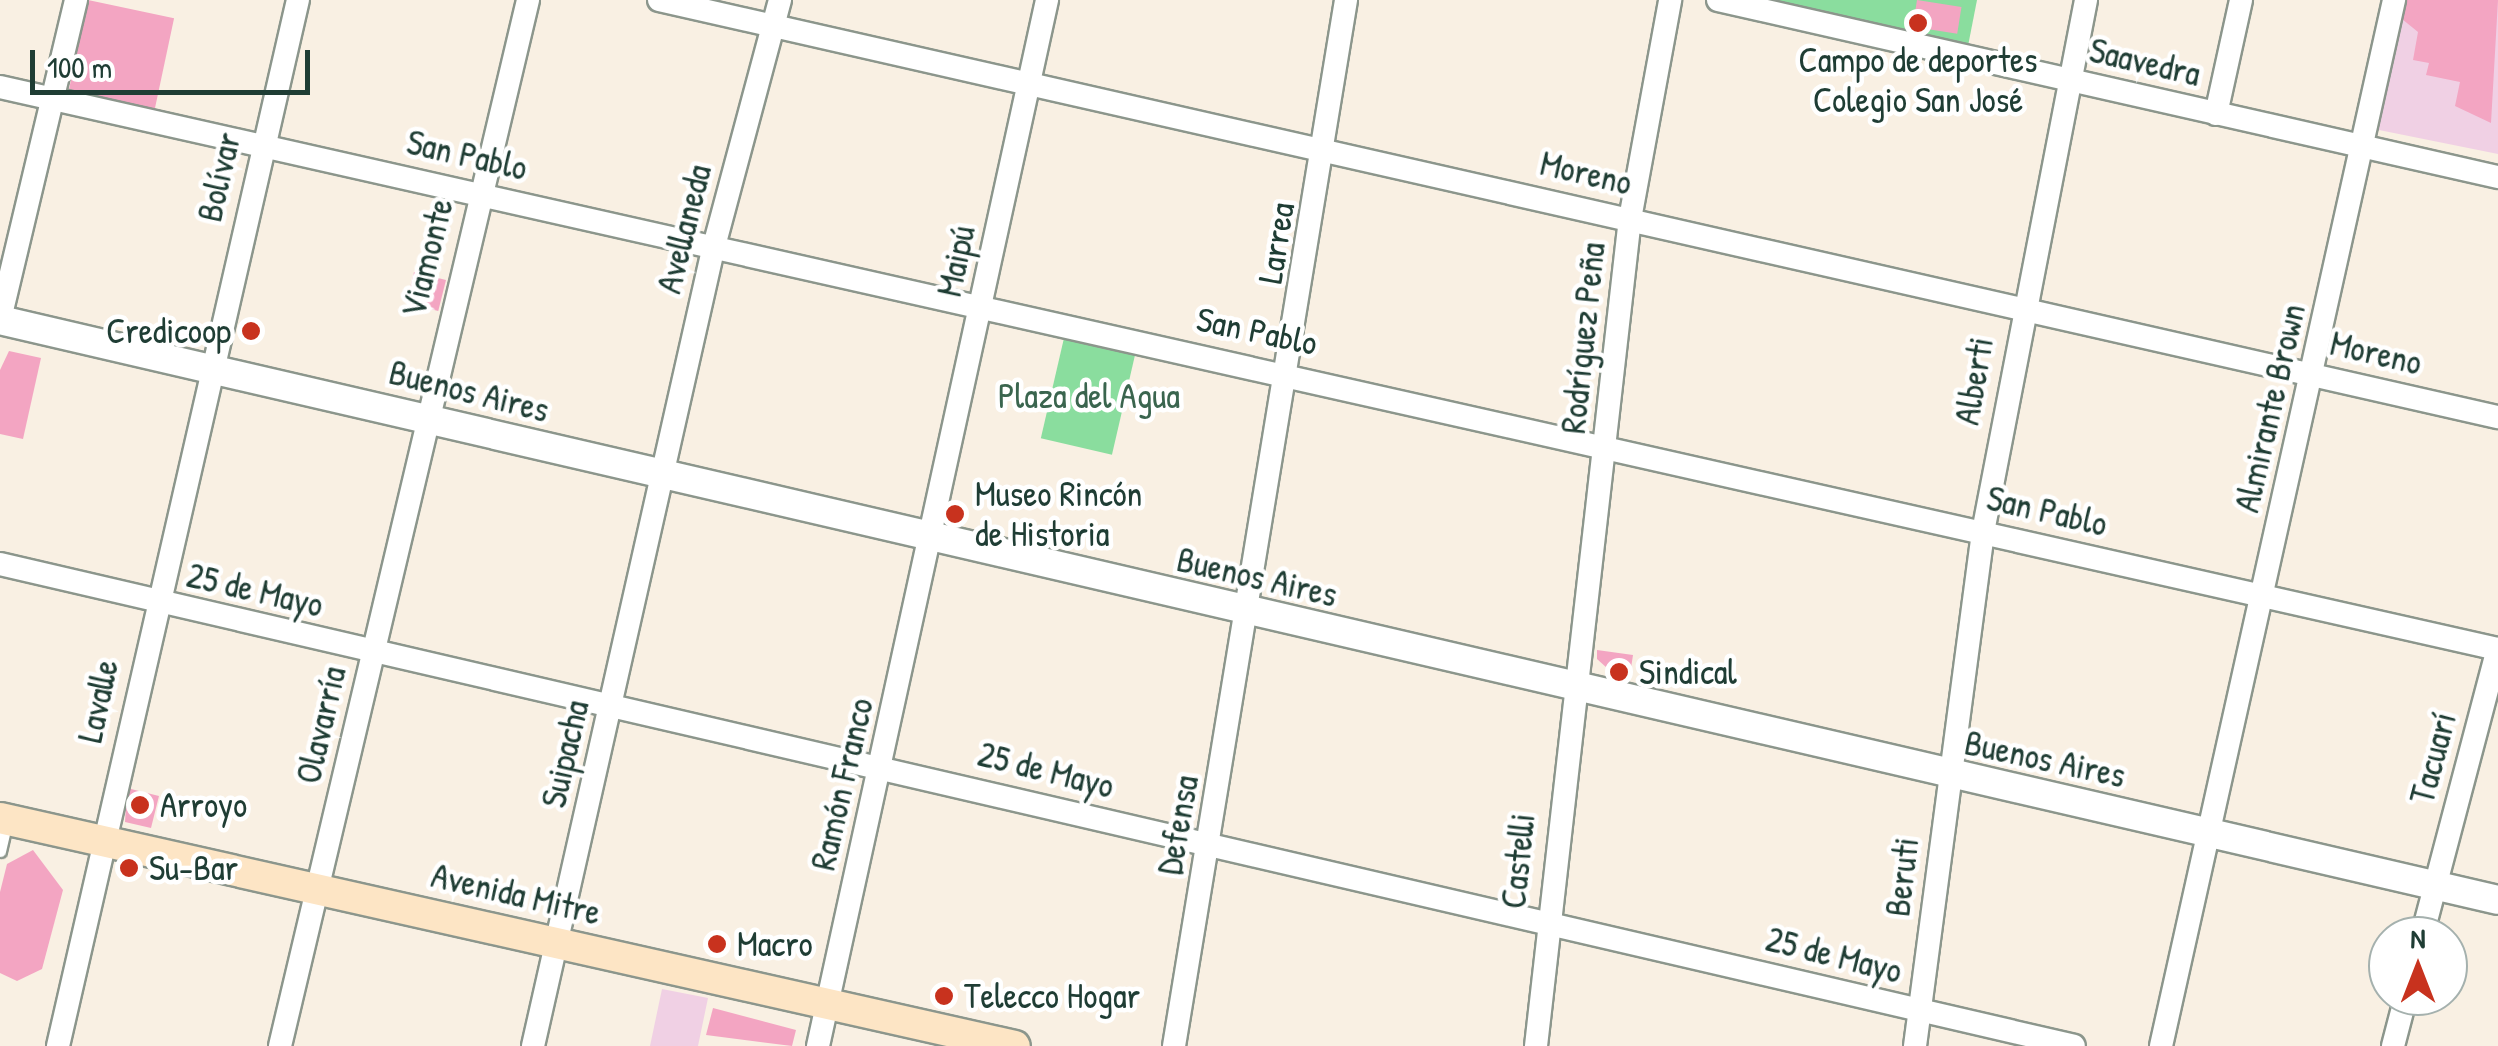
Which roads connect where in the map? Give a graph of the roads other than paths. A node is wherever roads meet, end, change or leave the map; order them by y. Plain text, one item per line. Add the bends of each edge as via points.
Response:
1 (76, 0) edge
2 (298, 0) edge
3 (528, 0) edge
4 (659, 0) edge
5 (780, 0) edge
6 (1046, 0) edge
7 (1346, 0) edge
8 (1670, 0) edge
9 (1718, 0) edge
10 (2086, 0) edge
11 (2241, 0) edge
12 (2394, 0) edge
13 (772, 28) junction
14 (2070, 81) junction
15 (1029, 82) junction
16 (0, 87) edge
17 (52, 98) junction
18 (2216, 114) junction
19 (2363, 147) junction
20 (262, 148) junction
21 (1327, 150) junction
22 (2498, 177) edge
23 (480, 193) junction
24 (1630, 219) junction
25 (713, 250) junction
26 (982, 306) junction
27 (2023, 308) junction
28 (0, 320) edge
29 (210, 371) junction
30 (1290, 374) junction
31 (2315, 375) junction
32 (2498, 416) edge
33 (422, 417) junction
34 (1608, 444) junction
35 (661, 477) junction
36 (1983, 532) junction
37 (934, 537) junction
38 (0, 564) edge
39 (2262, 596) junction
40 (155, 603) junction
41 (1250, 615) junction
42 (2498, 649) edge
43 (373, 654) junction
44 (1572, 684) junction
45 (612, 705) junction
46 (882, 765) junction
47 (1950, 777) junction
48 (4, 819) edge
49 (2210, 832) junction
50 (104, 840) junction
51 (1210, 848) junction
52 (0, 852) edge
53 (2435, 886) junction
54 (320, 888) junction
55 (2498, 900) edge
56 (2427, 916) edge
57 (1546, 921) junction
58 (559, 942) junction
59 (828, 1002) junction
60 (1920, 1012) junction
61 (2401, 1016) edge
62 (58, 1046) edge
63 (280, 1046) edge
64 (533, 1046) edge
65 (818, 1046) edge
66 (1015, 1046) edge
67 (1174, 1046) edge
68 (1536, 1046) edge
69 (1915, 1046) edge
70 (2074, 1046) edge
71 (2162, 1046) edge
72 (2393, 1046) edge

1 - 17 street
2 - 20 street, Bolívar
3 - 23 street, Viamonte
4 - 13 street, Moreno
5 - 13 street, Avellaneda
6 - 15 street, Maipú
7 - 21 street, Larrea
8 - 24 street, Rodríguez Peña
9 - 14 street, Saavedra
10 - 14 street, Alberti
11 - 18 street
12 - 19 street, Almirante Brown
13 - 15 street, Moreno
13 - 25 street, Avellaneda
14 - 18 street, Saavedra
14 - 27 street, Alberti
15 - 21 street, Moreno
15 - 26 street, Maipú
16 - 17 street, San Pablo
17 - 20 street, San Pablo
17 - 28 street
18 - 19 street, Saavedra
19 - 22 street, Saavedra
19 - 31 street, Almirante Brown
20 - 23 street, San Pablo
20 - 29 street, Bolívar
21 - 24 street, Moreno
21 - 30 street, Larrea
23 - 25 street, San Pablo
23 - 33 street, Viamonte
24 - 27 street, Moreno
24 - 34 street, Rodríguez Peña
25 - 26 street, San Pablo
25 - 35 street, Avellaneda
26 - 30 street, San Pablo
26 - 37 street, Maipú
27 - 31 street, Moreno
27 - 36 street, Alberti
28 - 29 street, Buenos Aires
29 - 33 street, Buenos Aires
29 - 40 street, Lavalle
30 - 34 street, San Pablo
30 - 41 street, Larrea
31 - 32 street, Moreno
31 - 39 street, Almirante Brown
33 - 35 street, Buenos Aires
33 - 43 street, Olavarría
34 - 36 street, San Pablo
34 - 44 street, Rodríguez Peña
35 - 37 street, Buenos Aires
35 - 45 street, Suipacha
36 - 39 street, San Pablo
36 - 47 street, Alberti
37 - 41 street, Buenos Aires
37 - 46 street, Ramón Franco
38 - 40 street, 25 de Mayo
39 - 42 street, San Pablo
39 - 49 street, Almirante Brown
40 - 43 street, 25 de Mayo
40 - 50 street, Lavalle
41 - 44 street, Buenos Aires
41 - 51 street, Defensa
42 - 53 street, Tacuarí
43 - 45 street, 25 de Mayo
43 - 54 street, Olavarría
44 - 47 street, Buenos Aires
44 - 57 street, Castelli
45 - 46 street, 25 de Mayo
45 - 58 street, Suipacha
46 - 51 street, 25 de Mayo
46 - 59 street, Ramón Franco
47 - 49 street, Buenos Aires
47 - 60 street, Beruti
48 - 50 main road, Avenida Mitre
48 - 52 lane
49 - 53 street, Buenos Aires
49 - 71 street, Almirante Brown
50 - 54 main road, Avenida Mitre
50 - 62 street, Lavalle
51 - 57 street, 25 de Mayo
51 - 67 street, Defensa
53 - 55 street, Buenos Aires
53 - 56 street, Tacuarí
54 - 58 main road, Avenida Mitre
54 - 63 street, Olavarría
57 - 60 street, 25 de Mayo
57 - 68 street, Castelli
58 - 59 main road, Avenida Mitre
58 - 64 street, Suipacha
59 - 65 street, Ramón Franco
59 - 66 main road, Avenida Mitre
60 - 69 street, Beruti
60 - 70 street, 25 de Mayo
61 - 72 street

